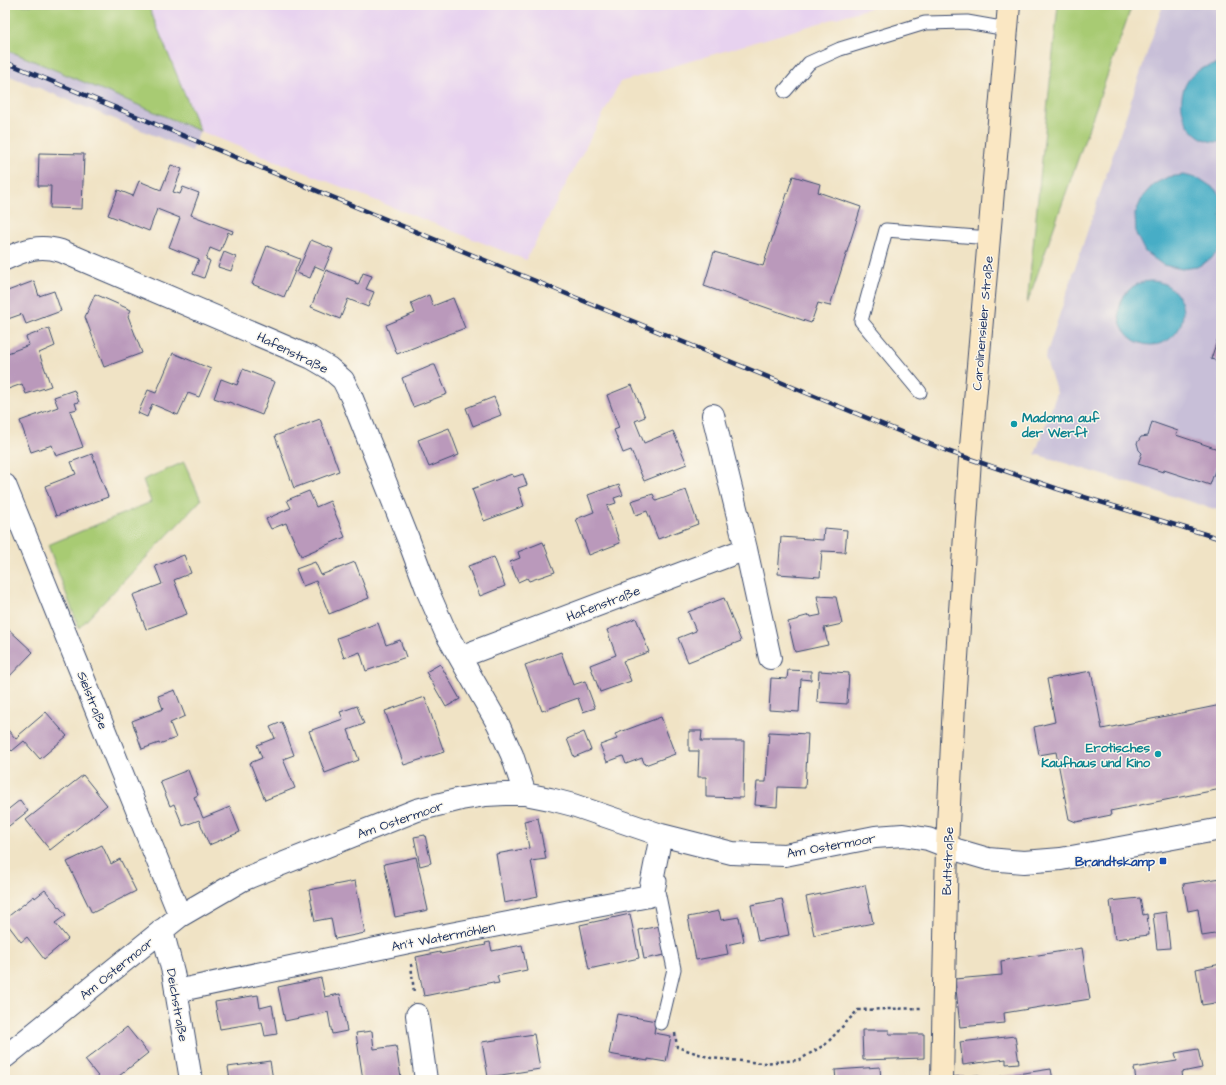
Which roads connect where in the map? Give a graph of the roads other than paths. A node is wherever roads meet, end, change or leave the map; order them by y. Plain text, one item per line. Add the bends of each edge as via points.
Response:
1 (1009, 5) edge
2 (1007, 28) junction
3 (785, 91) dead end
4 (990, 238) junction
5 (5, 259) edge
6 (920, 392) dead end
7 (713, 415) dead end
8 (5, 485) edge
9 (746, 549) junction
10 (959, 642) joint
11 (460, 657) junction
12 (770, 658) dead end
13 (525, 794) junction
14 (1221, 829) edge
15 (664, 836) junction
16 (947, 846) junction
17 (180, 916) junction
18 (162, 930) junction
19 (176, 991) junction
20 (417, 1015) road end
21 (661, 1023) road end
22 (5, 1057) edge
23 (191, 1080) edge
24 (426, 1080) edge
25 (942, 1080) edge

1 - 2 street, Carolinensieler Straße
2 - 3 lane via 967,22 925,23 840,49 809,63
2 - 4 street, Carolinensieler Straße
4 - 6 lane via 886,230 861,321
4 - 10 street, Carolinensieler Straße via 970,459
5 - 11 street, Hafenstraße via 27,250 50,247 312,358 343,380 428,592
7 - 9 street
8 - 17 street, Sielstraße
9 - 11 street, Hafenstraße
9 - 12 street
10 - 16 street, Buttstraße
11 - 13 street, Hafenstraße via 498,724
13 - 15 street, Am Ostermoor via 573,805
13 - 17 street, Am Ostermoor via 486,795 417,810 242,880
14 - 16 street via 1061,859 1024,862 988,859
15 - 16 street, Am Ostermoor via 732,853 785,855 875,836 903,835 928,839
15 - 19 street, An't Watermöhlen via 649,896 409,942
15 - 21 lane via 658,891 674,969
16 - 25 street, Buttstraße
17 - 18 street, Am Ostermoor
18 - 19 street, Deichstraße
18 - 22 street, Am Ostermoor
19 - 23 street, Deichstraße
20 - 24 street

